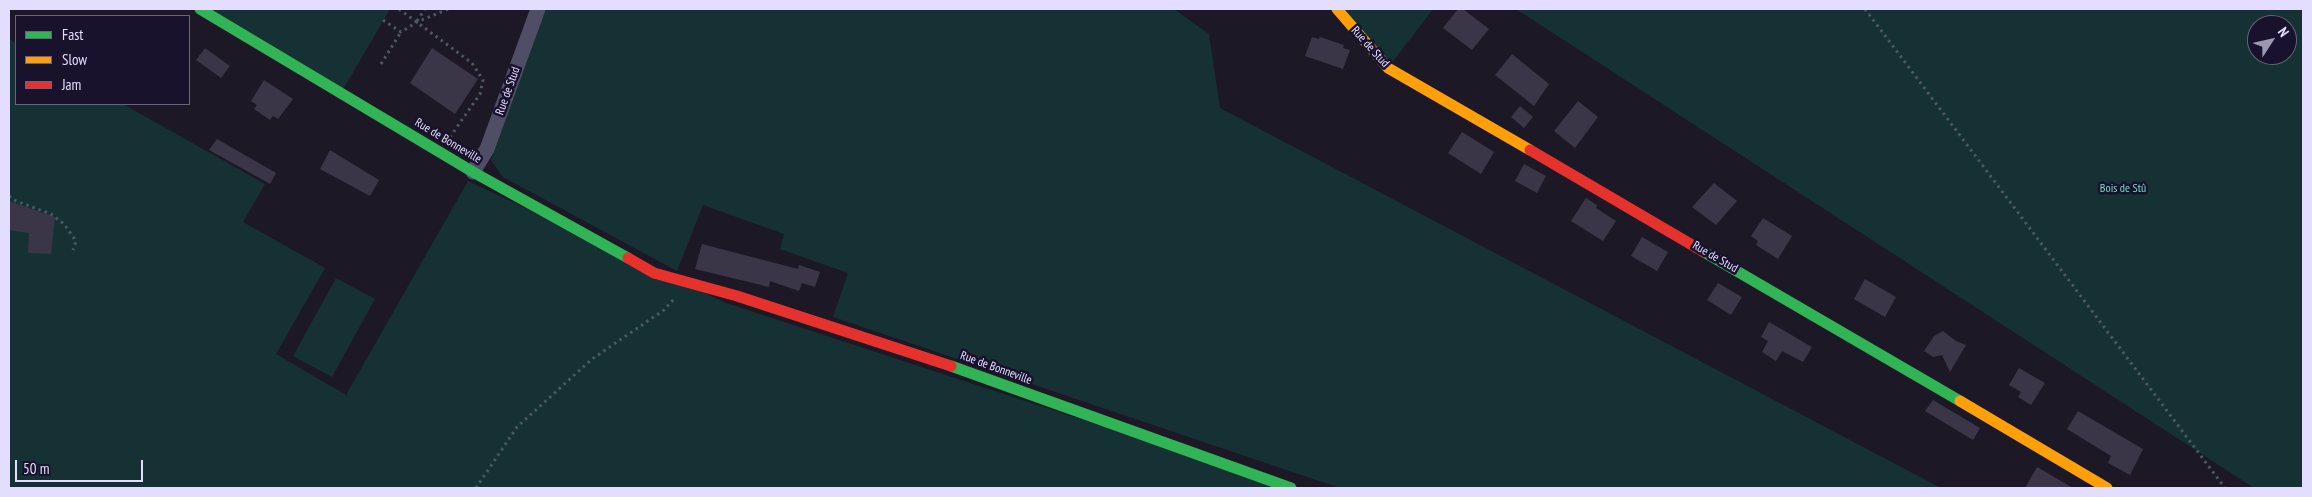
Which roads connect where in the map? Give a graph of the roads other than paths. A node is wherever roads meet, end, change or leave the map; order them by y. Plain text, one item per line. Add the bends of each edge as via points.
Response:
1 (200, 9) edge
2 (538, 9) edge
3 (1337, 9) edge
4 (473, 172) junction
5 (1291, 488) edge
6 (2107, 488) edge

1 - 4 street, Rue de Bonneville
2 - 4 street, Rue de Stud via 486,149
3 - 6 street, Rue de Stud via 1388,68
4 - 5 street, Rue de Bonneville via 654,273 737,296 942,363

